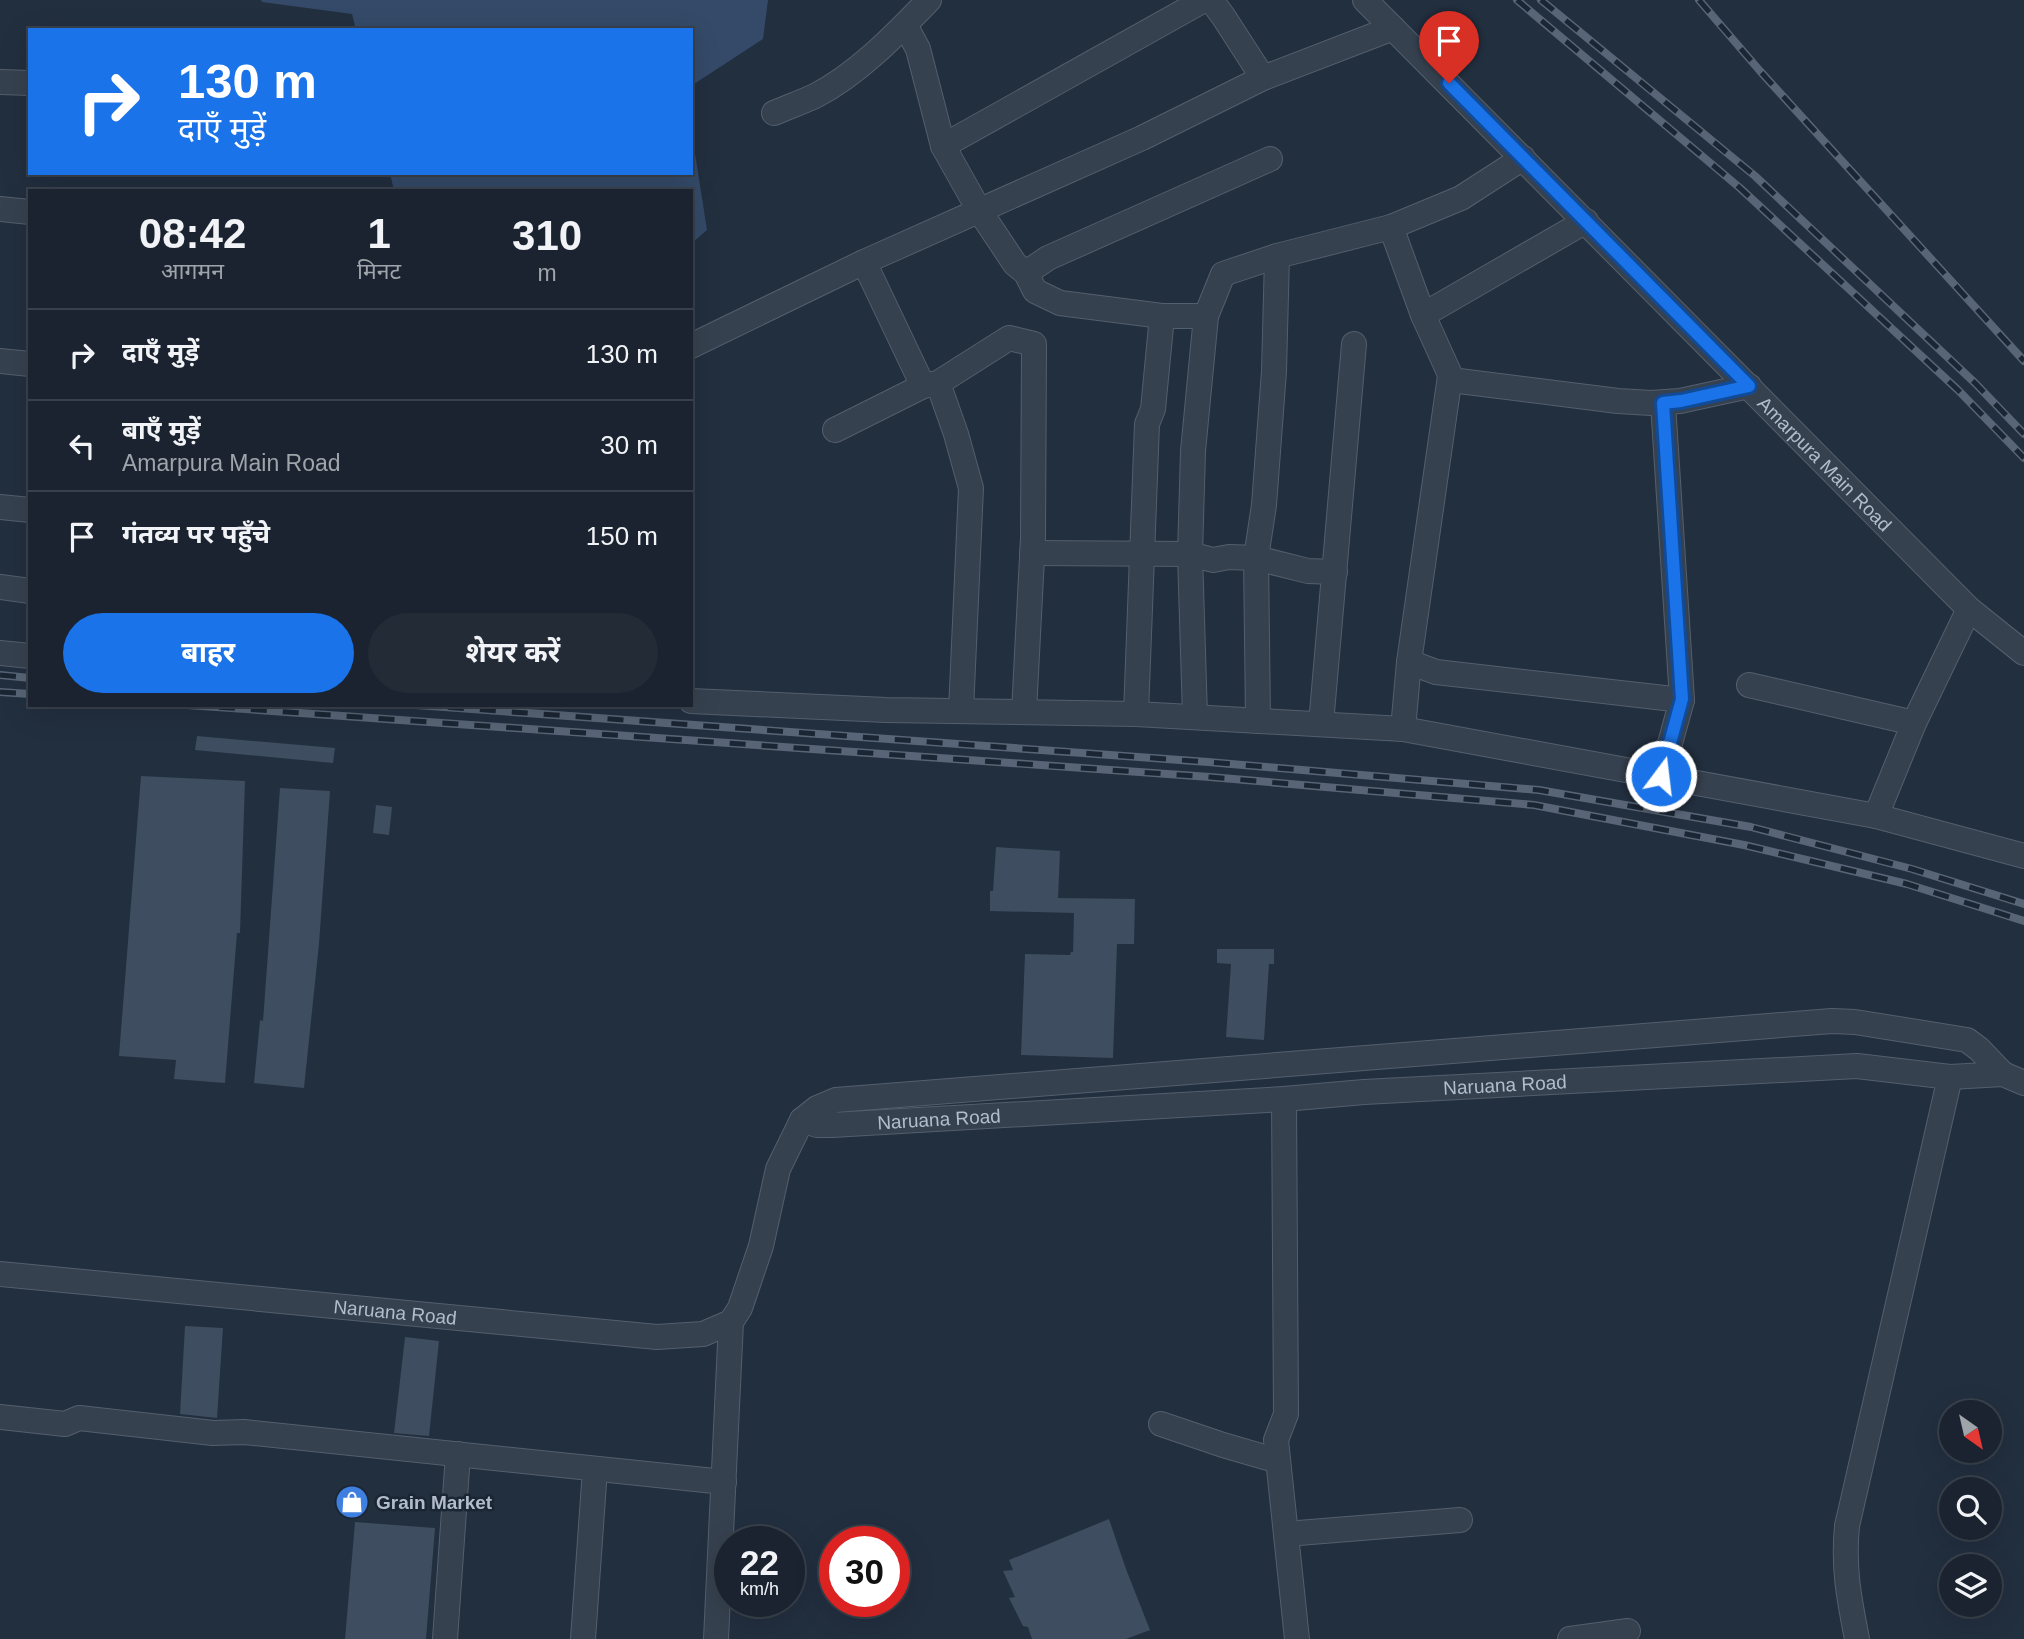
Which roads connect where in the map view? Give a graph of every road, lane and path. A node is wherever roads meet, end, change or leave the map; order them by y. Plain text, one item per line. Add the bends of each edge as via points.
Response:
1 (929, 0) edge
2 (1204, 0) edge
3 (1211, 0) edge
4 (1366, 0) edge
5 (905, 25) junction
6 (1393, 28) junction
7 (1263, 78) junction
8 (0, 82) edge
9 (28, 83) edge
10 (774, 113) dead end
11 (943, 146) junction
12 (1523, 158) junction
13 (1270, 159) dead end
14 (0, 209) edge
15 (979, 210) junction
16 (28, 212) edge
17 (1586, 221) junction
18 (1391, 227) junction
19 (1277, 256) junction
20 (864, 262) junction
21 (1026, 273) junction
22 (1423, 315) junction
23 (1162, 316) junction
24 (1206, 316) junction
25 (1354, 344) dead end
26 (693, 345) edge
27 (0, 361) edge
28 (28, 364) edge
29 (1450, 376) junction
30 (931, 384) junction
31 (1749, 386) junction
32 (1663, 403) junction
33 (835, 430) dead end
34 (0, 508) edge
35 (28, 510) edge
36 (1032, 552) junction
37 (1142, 553) junction
38 (1190, 554) junction
39 (1256, 558) junction
40 (1335, 572) junction
41 (0, 587) edge
42 (28, 591) edge
43 (1969, 609) junction
44 (0, 653) edge
45 (2024, 653) edge
46 (28, 656) edge
47 (1409, 662) junction
48 (1749, 685) dead end
49 (1682, 699) junction
50 (693, 701) edge
51 (961, 711) junction
52 (1024, 712) junction
53 (1136, 714) junction
54 (1195, 717) junction
55 (1258, 721) junction
56 (1914, 723) junction
57 (1321, 724) junction
58 (1403, 729) junction
59 (1661, 776) junction
60 (1876, 816) junction
61 (2024, 856) edge
62 (1950, 1077) junction
63 (2013, 1079) edge
64 (1284, 1099) junction
65 (802, 1120) junction
66 (0, 1274) edge
67 (731, 1322) junction
68 (0, 1417) edge
69 (1161, 1424) dead end
70 (458, 1454) junction
71 (1278, 1461) junction
72 (595, 1468) junction
73 (723, 1482) junction
74 (1460, 1520) dead end
75 (1286, 1534) junction
76 (1628, 1631) dead end
77 (444, 1639) edge
78 (583, 1639) edge
79 (716, 1639) edge
80 (1297, 1639) edge
81 (1570, 1639) edge
82 (1857, 1639) edge

1 - 5 street
2 - 11 street
3 - 7 street
4 - 6 street, Amarpura Main Road
5 - 10 street via 828,88
5 - 11 street via 918,49
6 - 7 street
6 - 12 street, Amarpura Main Road
7 - 15 street
8 - 9 street
11 - 15 street
12 - 17 street, Amarpura Main Road
12 - 18 street via 1461,198
13 - 21 street via 1048,258
14 - 16 street
15 - 20 street
15 - 21 street
17 - 22 street
17 - 31 street, Amarpura Main Road
18 - 19 street
18 - 22 street
19 - 24 street via 1223,274
19 - 39 street via 1274,371
20 - 26 street
20 - 30 street
21 - 23 street via 1035,290 1060,303
22 - 29 street
23 - 24 street
23 - 37 street via 1153,409 1147,424
24 - 38 street via 1193,451
25 - 40 street
27 - 28 street
29 - 32 street via 1460,382
29 - 47 street
30 - 33 street
30 - 36 street via 1009,338 1034,344
30 - 51 street via 956,434 971,488
31 - 32 street
31 - 43 street, Amarpura Main Road
32 - 49 street
34 - 35 street
36 - 37 street
36 - 52 street
37 - 38 street
37 - 53 street
38 - 39 street via 1213,560
38 - 54 street
39 - 40 street
39 - 55 street
40 - 57 street
41 - 42 street
43 - 45 street, Amarpura Main Road
43 - 56 street
44 - 46 street
47 - 49 street via 1436,671
47 - 58 street
48 - 56 street
49 - 59 street
50 - 51 street
51 - 52 street
52 - 53 street
53 - 54 street
54 - 55 street
55 - 57 street
56 - 60 street
57 - 58 street
58 - 59 street
59 - 60 street
60 - 61 street
62 - 63 street, Naruana Road
62 - 64 street, Naruana Road via 1857,1066
62 - 82 street via 1847,1525 1846,1584
63 - 65 street via 1967,1041 1832,1021 843,1098
64 - 65 street, Naruana Road via 832,1125
64 - 71 street via 1286,1415 1276,1440
65 - 67 street via 778,1169 761,1246
66 - 67 street, Naruana Road via 657,1337 703,1334
67 - 73 street
68 - 70 street via 65,1424 79,1418
69 - 71 street
70 - 72 street
70 - 77 street
71 - 75 street
72 - 73 street
72 - 78 street
73 - 79 street
74 - 75 street
75 - 80 street
76 - 81 street

